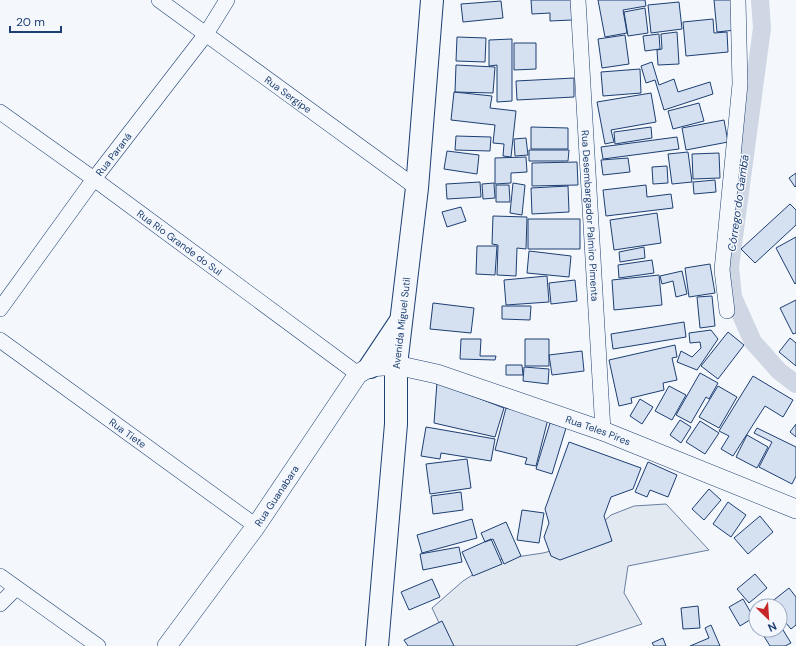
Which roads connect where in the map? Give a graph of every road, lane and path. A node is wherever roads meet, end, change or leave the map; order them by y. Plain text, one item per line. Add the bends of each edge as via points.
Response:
1 (159, 0) edge
2 (227, 0) edge
3 (432, 0) edge
4 (578, 0) edge
5 (738, 0) edge
6 (206, 34) junction
7 (0, 112) edge
8 (94, 179) junction
9 (417, 188) junction
10 (0, 310) edge
11 (727, 311) dead end
12 (402, 320) junction
13 (0, 340) edge
14 (396, 365) junction
15 (364, 370) junction
16 (603, 431) junction
17 (796, 509) edge
18 (256, 526) junction
19 (0, 576) edge
20 (16, 588) junction
21 (0, 604) edge
22 (98, 646) edge
23 (167, 646) edge
24 (377, 646) edge

1 - 6 street, Rua Sergipe
2 - 6 street, Rua Paraná
3 - 9 main road, Avenida Miguel Sutil
4 - 16 street, Rua Desembargador Palmiro Pimenta
5 - 11 street via 740,84 722,270
6 - 8 street, Rua Paraná
6 - 9 street, Rua Sergipe
7 - 8 street, Rua Rio Grande do Sul
8 - 10 street, Rua Paraná
8 - 15 street, Rua Rio Grande do Sul
9 - 12 main road, Avenida Miguel Sutil
12 - 14 main road, Avenida Miguel Sutil
12 - 15 main road
13 - 18 street, Rua Tiete
14 - 15 street
14 - 16 street, Rua Teles Pires via 437,374
14 - 24 main road, Avenida Miguel Sutil via 396,424
15 - 18 street, Rua Guanabara
16 - 17 street, Rua Teles Pires
18 - 23 street, Rua Guanabara
19 - 20 street
20 - 21 street
20 - 22 street

